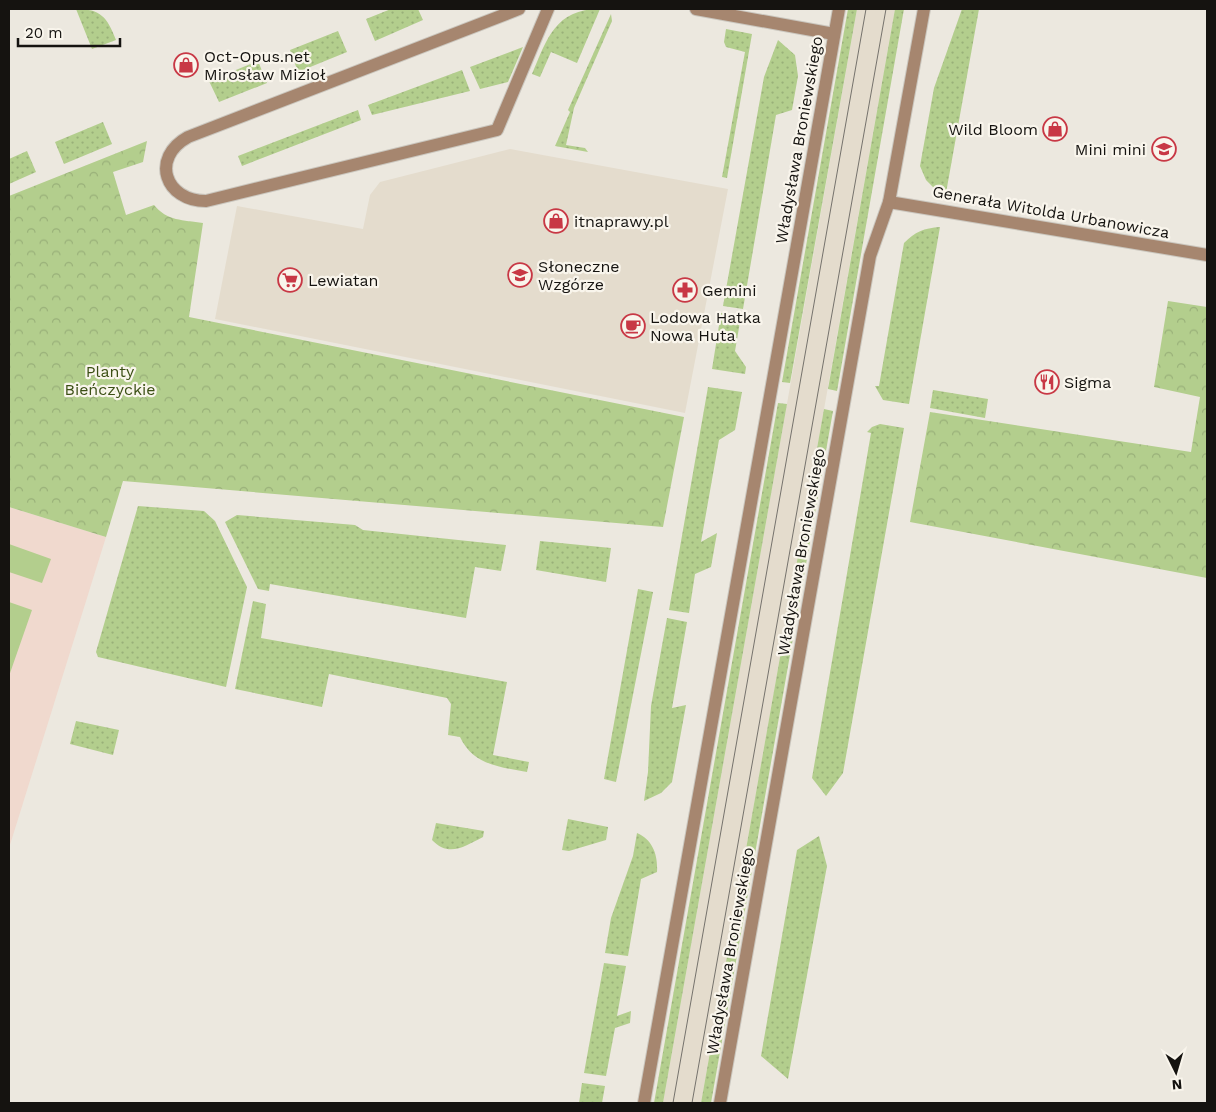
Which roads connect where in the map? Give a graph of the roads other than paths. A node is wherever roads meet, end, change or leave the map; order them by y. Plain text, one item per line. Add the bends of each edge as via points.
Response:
1 (518, 9) edge
2 (548, 9) edge
3 (696, 9) edge
4 (839, 9) edge
5 (924, 9) edge
6 (714, 10) edge
7 (834, 34) junction
8 (889, 202) junction
9 (1207, 255) edge
10 (644, 1103) edge
11 (720, 1103) edge

1 - 2 street via 188,137 176,145 167,160 169,182 184,198 206,201 497,130
3 - 6 street
4 - 7 street, Władysława Broniewskiego
5 - 8 street, Władysława Broniewskiego
6 - 7 street
7 - 10 street, Władysława Broniewskiego
8 - 9 street, Generała Witolda Urbanowicza
8 - 11 street, Władysława Broniewskiego via 870,256

